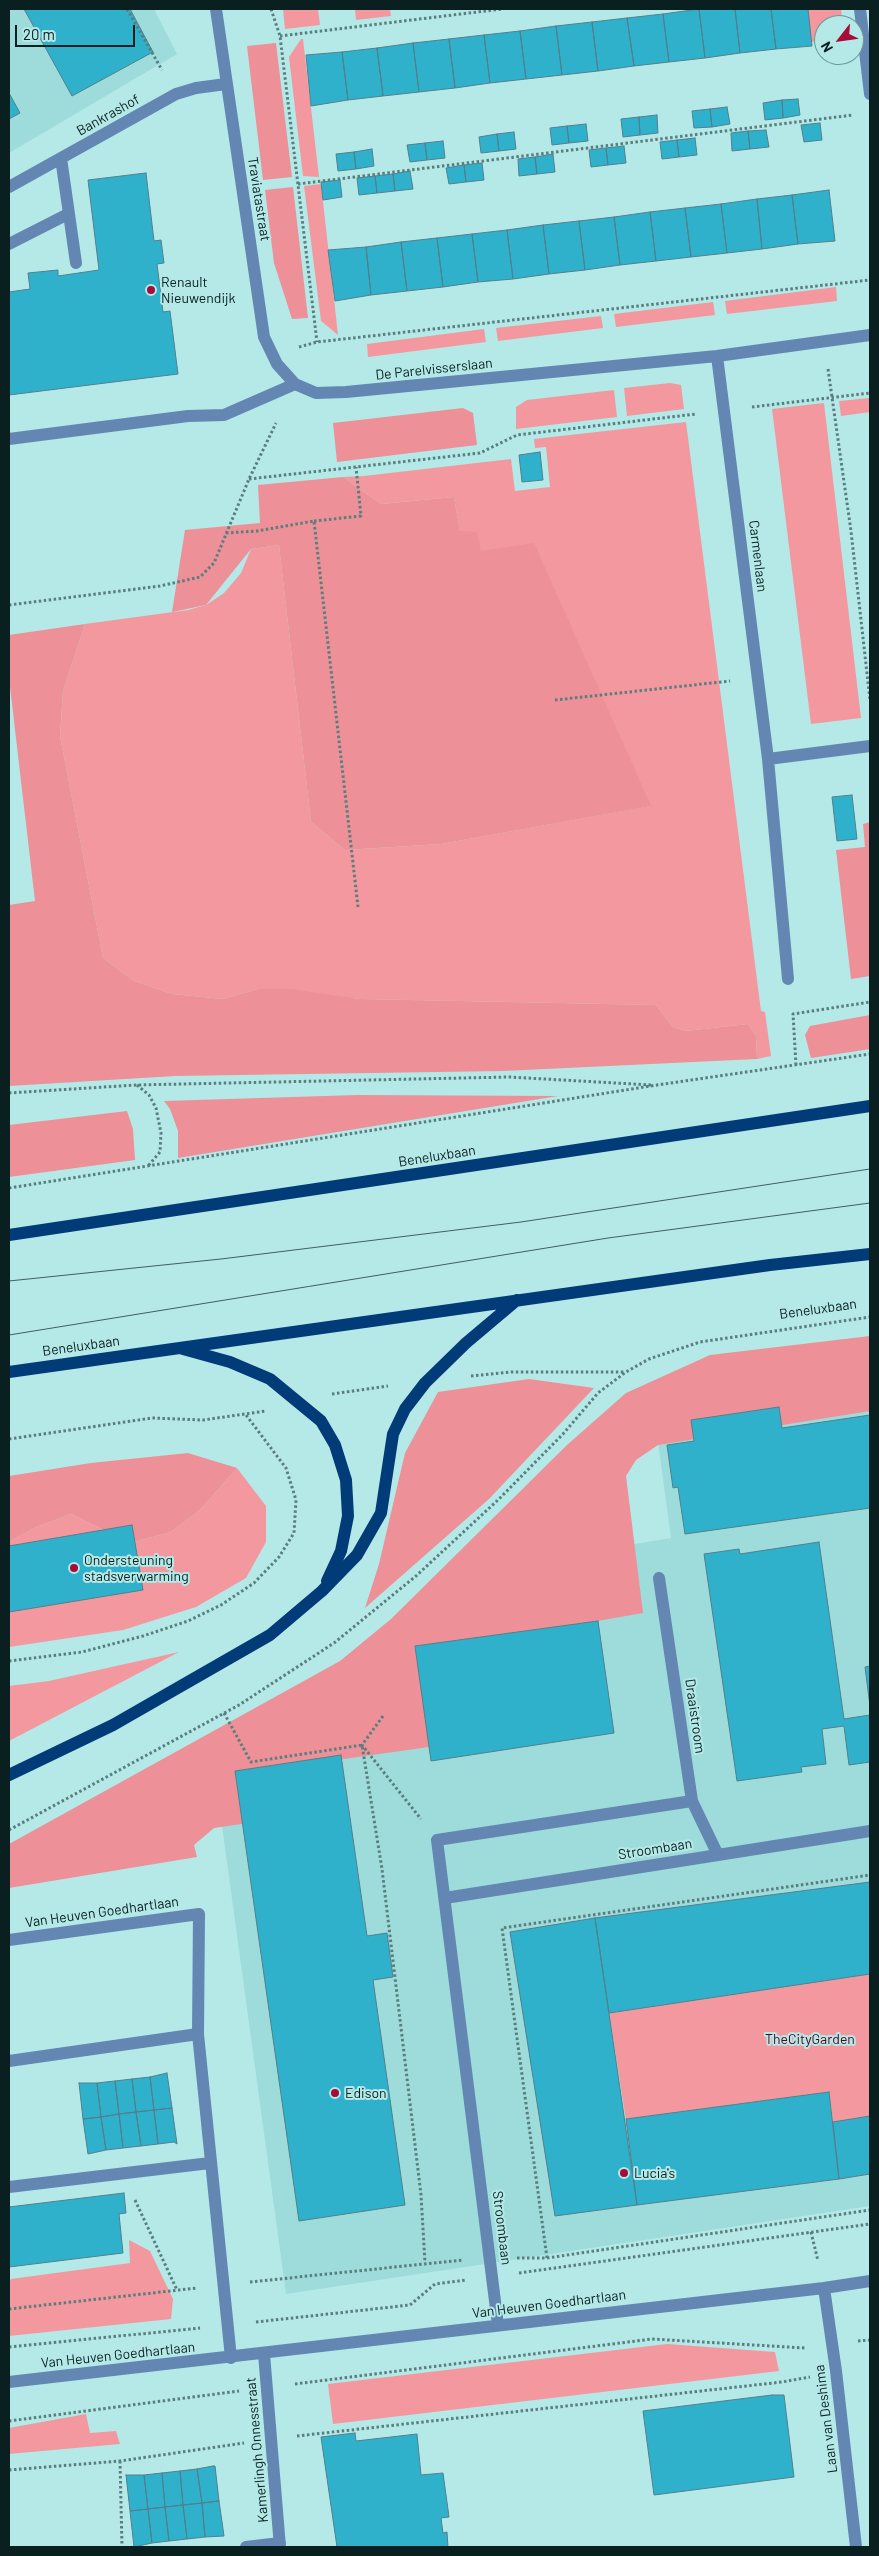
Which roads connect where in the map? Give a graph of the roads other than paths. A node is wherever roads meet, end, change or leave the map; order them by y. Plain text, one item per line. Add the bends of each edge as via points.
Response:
1 (216, 9) edge
2 (860, 9) edge
3 (869, 66) edge
4 (226, 84) junction
5 (870, 94) edge
6 (60, 158) junction
7 (9, 187) edge
8 (68, 214) junction
9 (9, 244) edge
10 (76, 263) dead end
11 (870, 335) edge
12 (717, 356) junction
13 (295, 384) junction
14 (9, 438) edge
15 (870, 746) edge
16 (768, 759) junction
17 (788, 979) dead end
18 (870, 1106) edge
19 (9, 1235) edge
20 (870, 1254) edge
21 (517, 1300) junction
22 (178, 1348) junction
23 (9, 1372) edge
24 (659, 1578) dead end
25 (322, 1591) junction
26 (9, 1775) edge
27 (692, 1801) junction
28 (870, 1831) edge
29 (718, 1854) junction
30 (445, 1898) junction
31 (9, 1940) edge
32 (198, 2034) junction
33 (9, 2061) edge
34 (210, 2163) junction
35 (9, 2187) edge
36 (870, 2281) edge
37 (824, 2288) junction
38 (498, 2324) junction
39 (264, 2354) junction
40 (231, 2358) junction
41 (9, 2382) edge
42 (280, 2545) edge
43 (246, 2547) edge
44 (856, 2547) edge

1 - 4 street, Traviatastraat
2 - 3 street
3 - 5 street
4 - 6 street, Bankrashof via 176,94
4 - 13 street, Traviatastraat via 264,337 277,364
6 - 7 street, Bankrashof
6 - 8 street
8 - 9 street
8 - 10 street
11 - 12 street, De Parelvisserslaan
12 - 13 street, De Parelvisserslaan via 346,392 316,393
12 - 16 street, Carmenlaan
13 - 14 street via 224,415 188,416
15 - 16 street
16 - 17 street, Carmenlaan
18 - 19 main road, Beneluxbaan
20 - 21 main road, Beneluxbaan
21 - 22 main road, Beneluxbaan
21 - 25 main road via 439,1370 405,1409 393,1434 381,1513 357,1555
22 - 23 main road, Beneluxbaan
22 - 25 main road via 230,1362 270,1380 321,1421 335,1445 346,1480 348,1516 341,1551
24 - 27 street, Draaistroom
25 - 26 main road via 270,1635 113,1725
27 - 29 street, Draaistroom
27 - 30 street, Stroombaan via 437,1840
28 - 29 street, Stroombaan
29 - 30 street, Stroombaan
30 - 38 street, Stroombaan
31 - 32 street, Van Heuven Goedhartlaan via 199,1914
32 - 33 street
32 - 34 street, Van Heuven Goedhartlaan
34 - 35 street
34 - 40 street, Van Heuven Goedhartlaan
36 - 37 street, Van Heuven Goedhartlaan
37 - 38 street, Van Heuven Goedhartlaan
37 - 44 street, Laan van Deshima
38 - 39 street, Van Heuven Goedhartlaan
39 - 40 street, Van Heuven Goedhartlaan
39 - 42 street, Kamerlingh Onnesstraat
40 - 41 street, Van Heuven Goedhartlaan
42 - 43 street, Kamerlingh Onnesstraat

